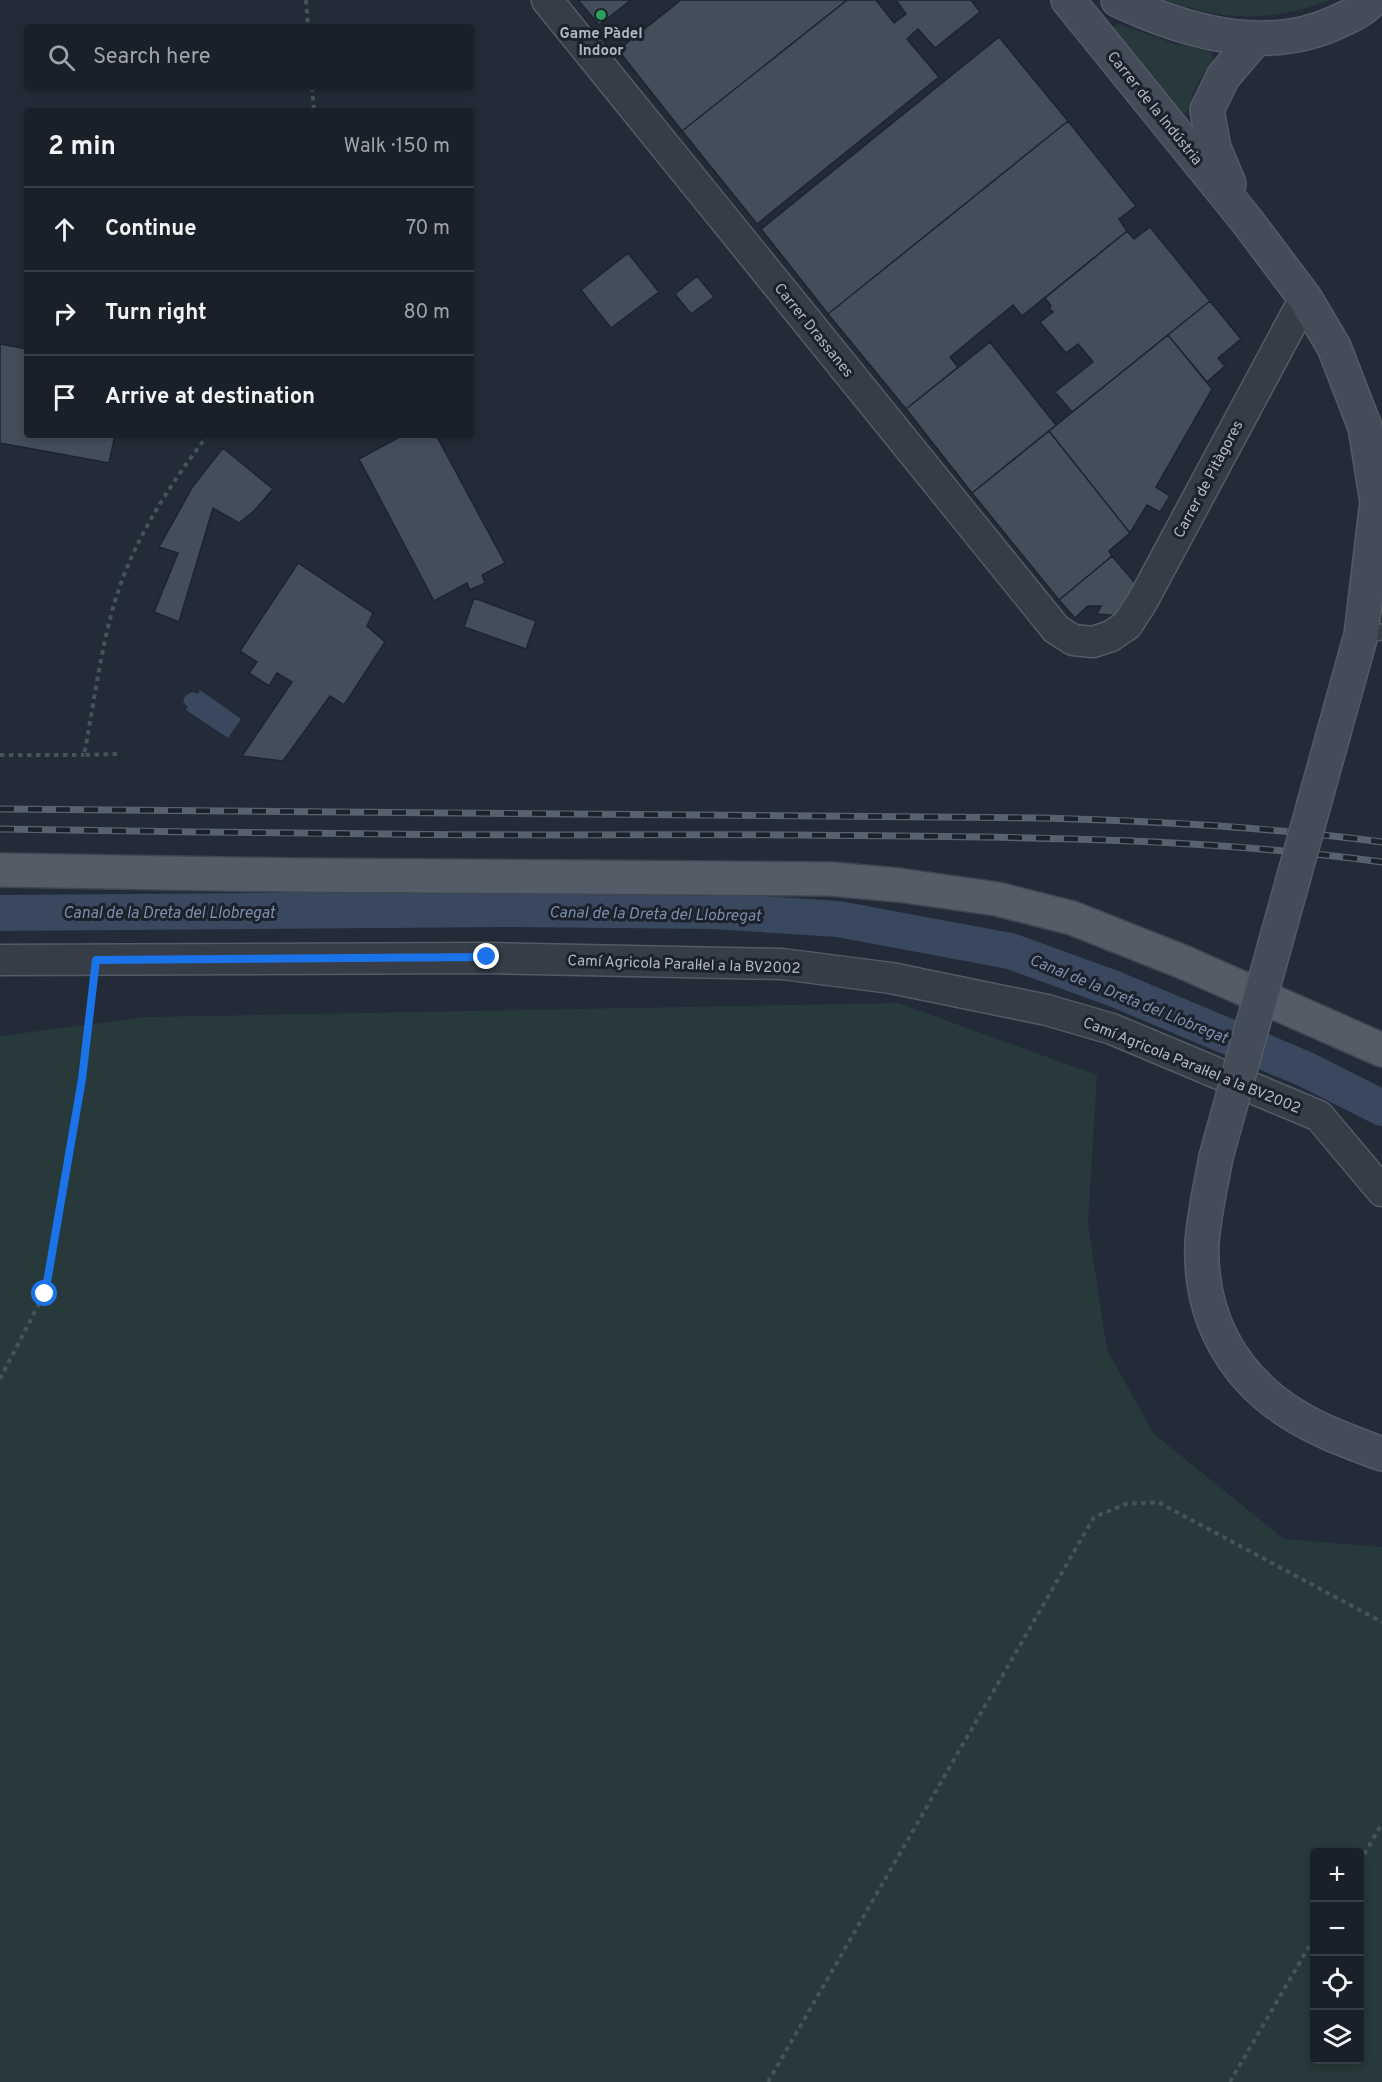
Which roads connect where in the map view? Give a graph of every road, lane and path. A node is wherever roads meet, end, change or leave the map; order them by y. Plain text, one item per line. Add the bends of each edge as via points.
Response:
1 (306, 0) edge
2 (547, 0) edge
3 (1068, 0) edge
4 (1118, 0) edge
5 (1372, 6) edge
6 (308, 24) edge
7 (1256, 38) junction
8 (312, 90) edge
9 (314, 108) edge
10 (1242, 216) junction
11 (1305, 298) junction
12 (206, 438) edge
13 (1371, 634) edge
14 (1093, 642) joint
15 (117, 754) dead end
16 (0, 755) edge
17 (84, 755) junction
18 (0, 870) edge
19 (0, 960) edge
20 (96, 960) junction
21 (1382, 1050) edge
22 (1382, 1191) edge
23 (0, 1379) edge
24 (1382, 1454) edge
25 (1382, 1622) edge
26 (1382, 1823) edge
27 (1364, 1854) edge
28 (1310, 1945) edge
29 (768, 2082) edge
30 (1230, 2082) edge

1 - 6 path
2 - 14 street, Carrer Drassanes via 1056,628 1073,640
3 - 10 street, Carrer de la Indústria
4 - 7 street via 1192,28
5 - 7 street via 1322,29 1289,37
7 - 10 street via 1223,77 1207,111 1214,148
8 - 9 path
10 - 11 street
11 - 13 street via 1334,347 1365,427 1377,502
11 - 14 street, Carrer de Pitàgores via 1142,602 1127,625
12 - 17 path via 170,485 127,569 111,615
13 - 24 street, bridge via 1314,804 1216,1157 1206,1210 1203,1272 1215,1325 1241,1369 1263,1393 1295,1416
15 - 17 path
16 - 17 path
18 - 21 main road via 831,879 898,885 997,899 1072,918 1183,962
19 - 20 street, Camí Agricola Paral·lel a la BV2002
20 - 22 street, Camí Agricola Paral·lel a la BV2002 via 487,957 782,964 915,983 1047,1010 1112,1029 1319,1116
20 - 23 path via 82,1079 45,1294
25 - 29 path via 1158,1502 1126,1504 1094,1516
26 - 27 path
28 - 30 path

